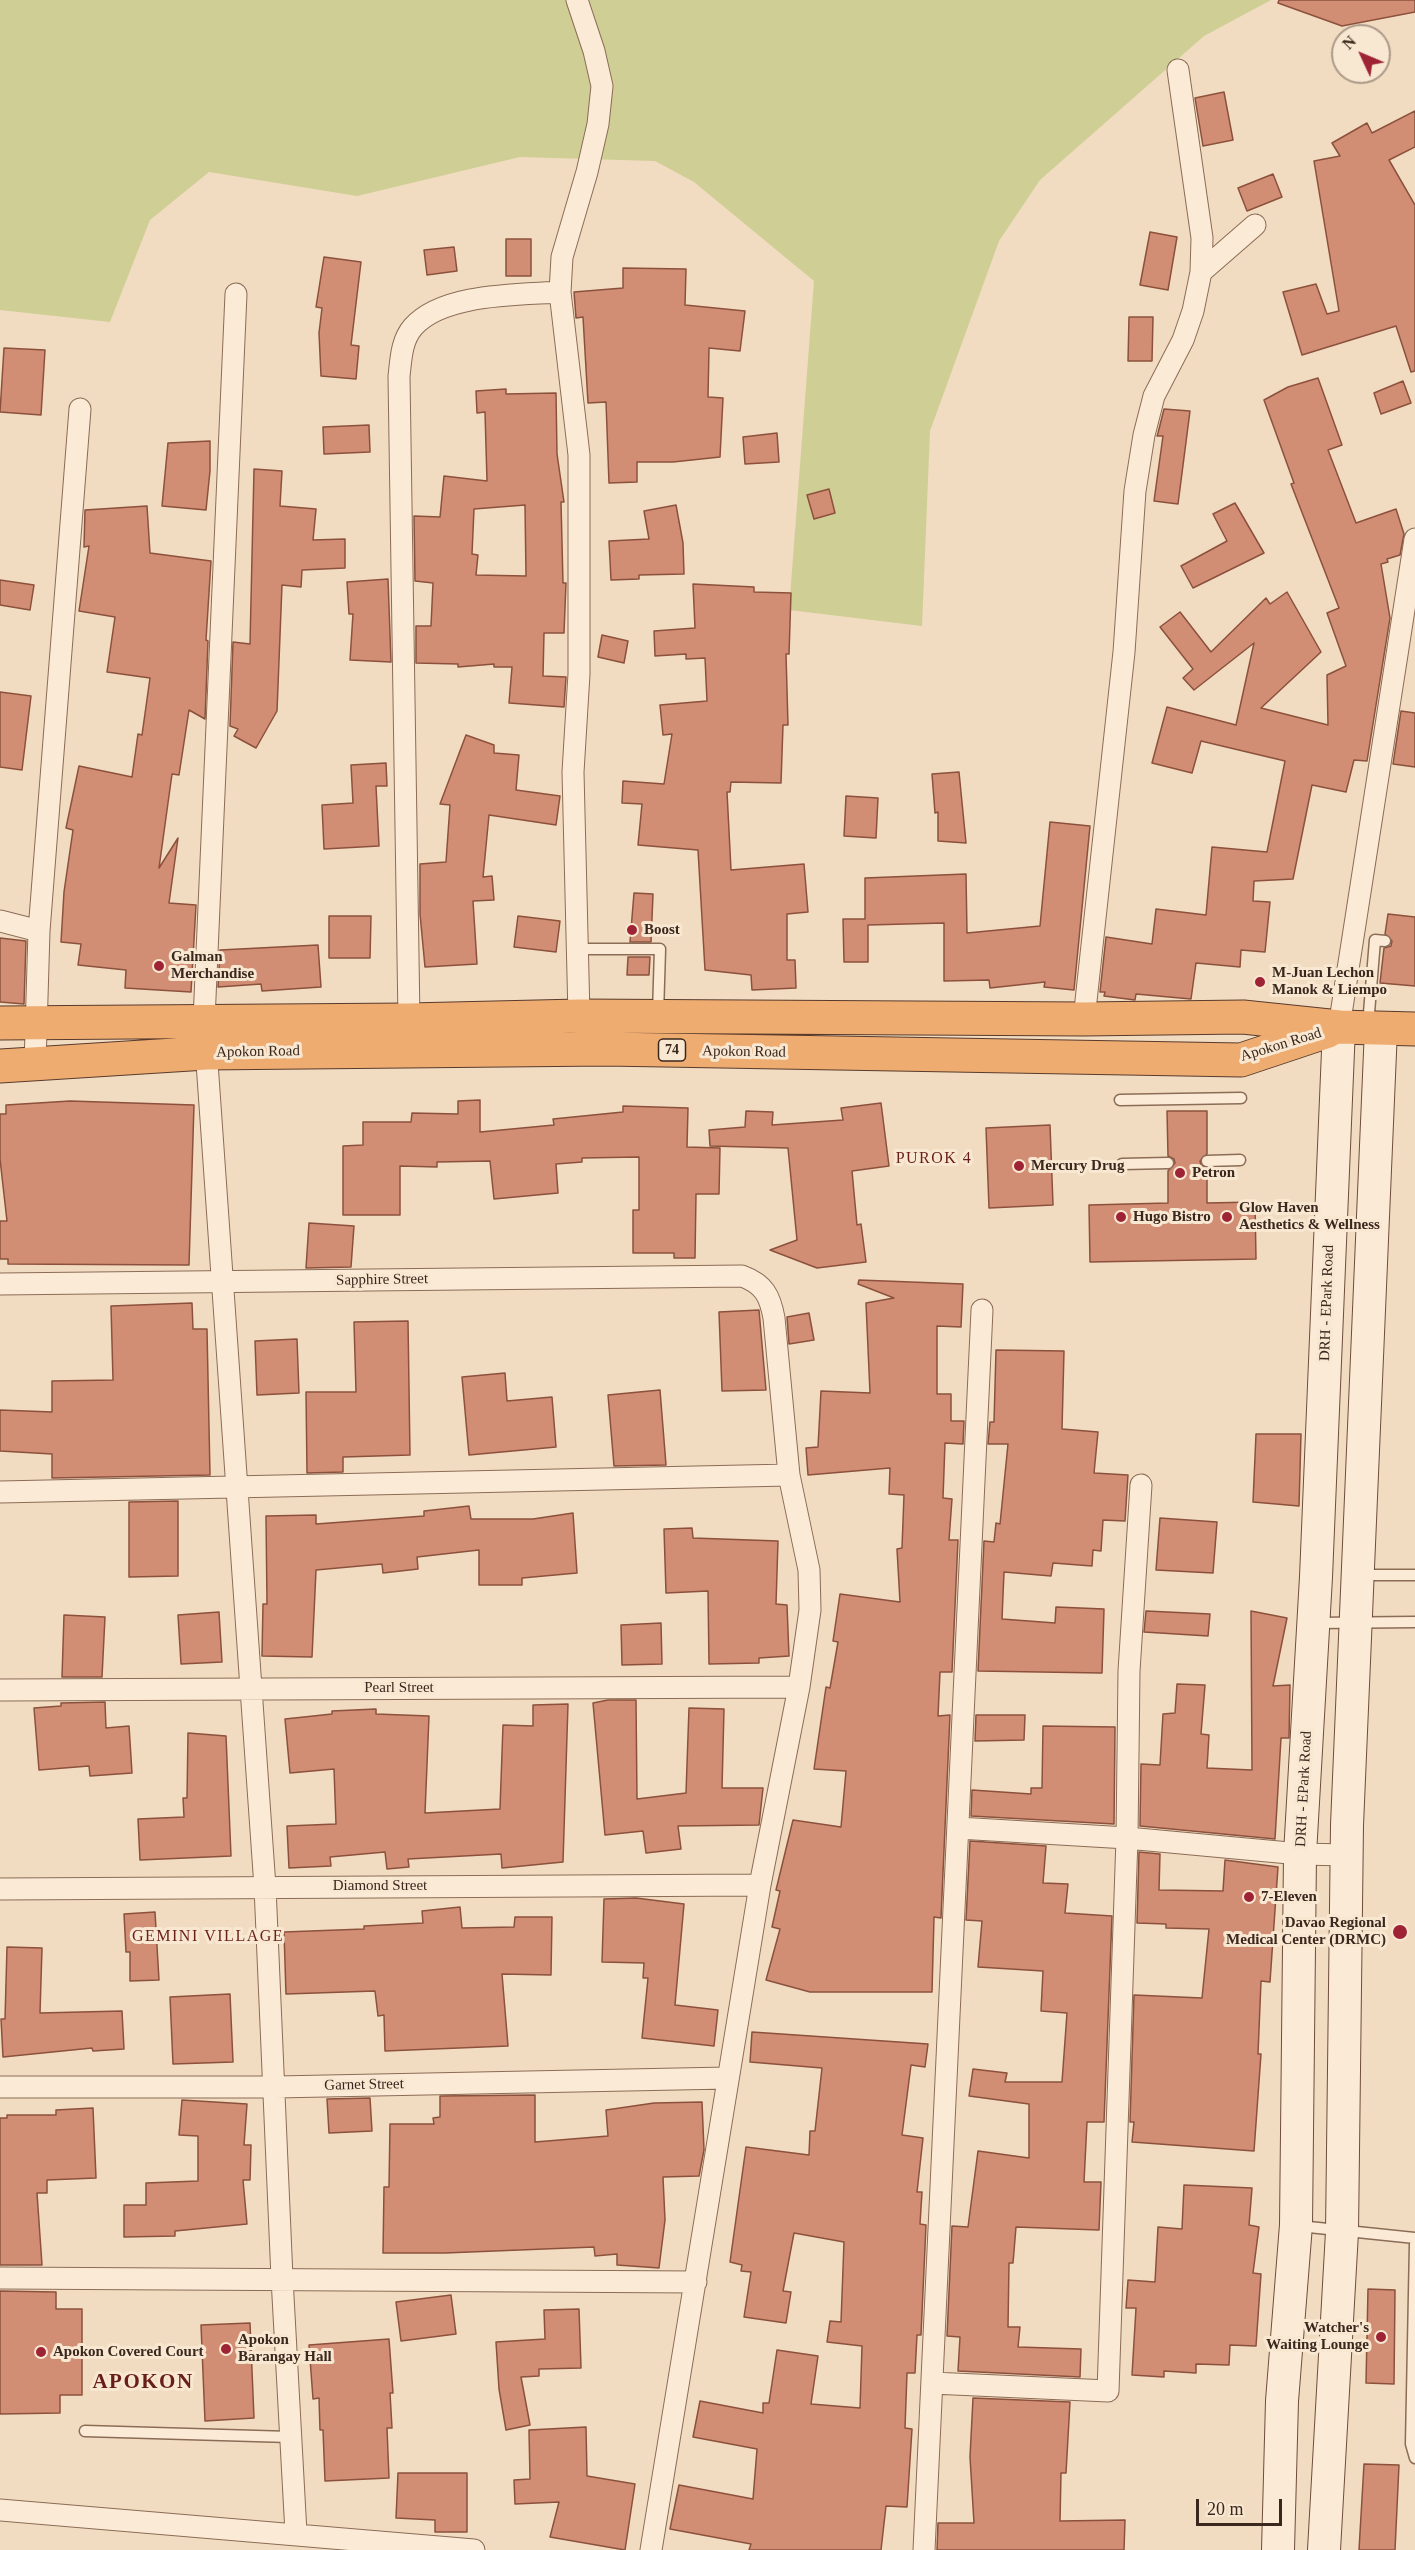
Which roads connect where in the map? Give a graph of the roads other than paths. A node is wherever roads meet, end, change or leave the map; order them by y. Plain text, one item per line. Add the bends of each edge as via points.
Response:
1 (577, 0) edge
2 (1178, 70) dead end
3 (1255, 225) dead end
4 (1201, 272) junction
5 (560, 292) junction
6 (236, 294) dead end
7 (80, 409) dead end
8 (1415, 539) edge
9 (0, 921) edge
10 (39, 931) junction
11 (1385, 941) dead end
12 (578, 950) junction
13 (579, 1016) junction
14 (1084, 1019) junction
15 (204, 1020) junction
16 (409, 1020) junction
17 (37, 1022) junction
18 (0, 1023) edge
19 (1362, 1028) junction
20 (1415, 1029) edge
21 (657, 1034) junction
22 (206, 1053) junction
23 (35, 1065) junction
24 (0, 1066) edge
25 (1241, 1098) dead end
26 (1120, 1100) dead end
27 (1240, 1160) dead end
28 (1207, 1161) dead end
29 (1168, 1163) dead end
30 (1122, 1164) dead end
31 (224, 1281) junction
32 (0, 1284) edge
33 (982, 1310) dead end
34 (789, 1475) junction
35 (1141, 1485) dead end
36 (238, 1488) junction
37 (0, 1492) edge
38 (1358, 1575) junction
39 (1415, 1575) edge
40 (1415, 1622) edge
41 (1313, 1623) junction
42 (1356, 1623) junction
43 (799, 1687) junction
44 (251, 1688) junction
45 (0, 1690) edge
46 (958, 1828) junction
47 (1127, 1838) junction
48 (1300, 1854) junction
49 (1347, 1855) junction
50 (760, 1885) junction
51 (265, 1887) junction
52 (0, 1889) edge
53 (728, 2078) junction
54 (0, 2087) edge
55 (276, 2087) junction
56 (1296, 2225) junction
57 (1342, 2232) junction
58 (1415, 2238) edge
59 (1415, 2244) edge
60 (0, 2278) edge
61 (282, 2278) junction
62 (696, 2282) junction
63 (932, 2383) junction
64 (85, 2431) dead end
65 (290, 2437) junction
66 (1415, 2458) edge
67 (0, 2510) edge
68 (296, 2534) junction
69 (474, 2550) edge
70 (651, 2550) edge
71 (924, 2550) edge
72 (1278, 2550) edge
73 (1324, 2550) edge

1 - 5 street via 602,86 587,172 562,257
2 - 4 street via 1202,238
3 - 4 street
4 - 14 street via 1183,340 1154,396 1135,491 1124,652
5 - 12 street via 579,465 579,674 573,772
5 - 16 street via 456,303 412,327 403,346 399,376
6 - 15 street
7 - 10 street
8 - 19 street
9 - 10 street
10 - 17 street
11 - 19 lane via 1375,940
12 - 13 street
12 - 21 lane via 660,949
13 - 16 highway, Apokon Road / 74
13 - 21 highway, Apokon Road / 74
14 - 19 highway, Apokon Road / 74 via 1243,1017
14 - 21 highway, Apokon Road / 74
15 - 16 highway, Apokon Road / 74
15 - 17 highway, Apokon Road / 74
15 - 22 street
17 - 18 highway, Apokon Road / 74
17 - 23 street
19 - 20 highway, Apokon Road / 74
19 - 21 highway, Apokon Road / 74 via 1241,1060
19 - 38 main road
19 - 41 main road, DRH - EPark Road
21 - 22 highway, Apokon Road / 74
22 - 23 highway, Apokon Road / 74
22 - 31 street
23 - 24 highway, Apokon Road / 74
25 - 26 lane
27 - 28 lane
29 - 30 lane
31 - 32 street, Sapphire Street
31 - 34 street, Sapphire Street via 742,1276 762,1286 774,1318
31 - 36 street
33 - 46 street
34 - 36 street
34 - 43 street via 809,1570 810,1610
35 - 47 street via 1129,1671
36 - 37 street
36 - 44 street
38 - 39 lane
38 - 42 main road
40 - 42 lane
41 - 42 lane
41 - 48 main road, DRH - EPark Road
42 - 49 main road
43 - 44 street, Pearl Street
43 - 50 street
44 - 45 street, Pearl Street
44 - 51 street
46 - 47 street
46 - 63 street
47 - 48 street
47 - 63 street via 1108,2391
48 - 49 street
48 - 56 main road, DRH - EPark Road
49 - 57 main road
50 - 51 street, Diamond Street
50 - 53 street
51 - 52 street, Diamond Street
51 - 55 street
53 - 55 street, Garnet Street
53 - 62 street
54 - 55 street, Garnet Street
55 - 61 street
56 - 57 lane
56 - 72 main road, DRH - EPark Road via 1282,2401
57 - 58 lane
57 - 73 main road
59 - 66 lane via 1411,2444
60 - 61 street
61 - 62 street
61 - 65 street
62 - 70 street
63 - 71 street
64 - 65 lane
65 - 68 street
67 - 68 street
68 - 69 street

